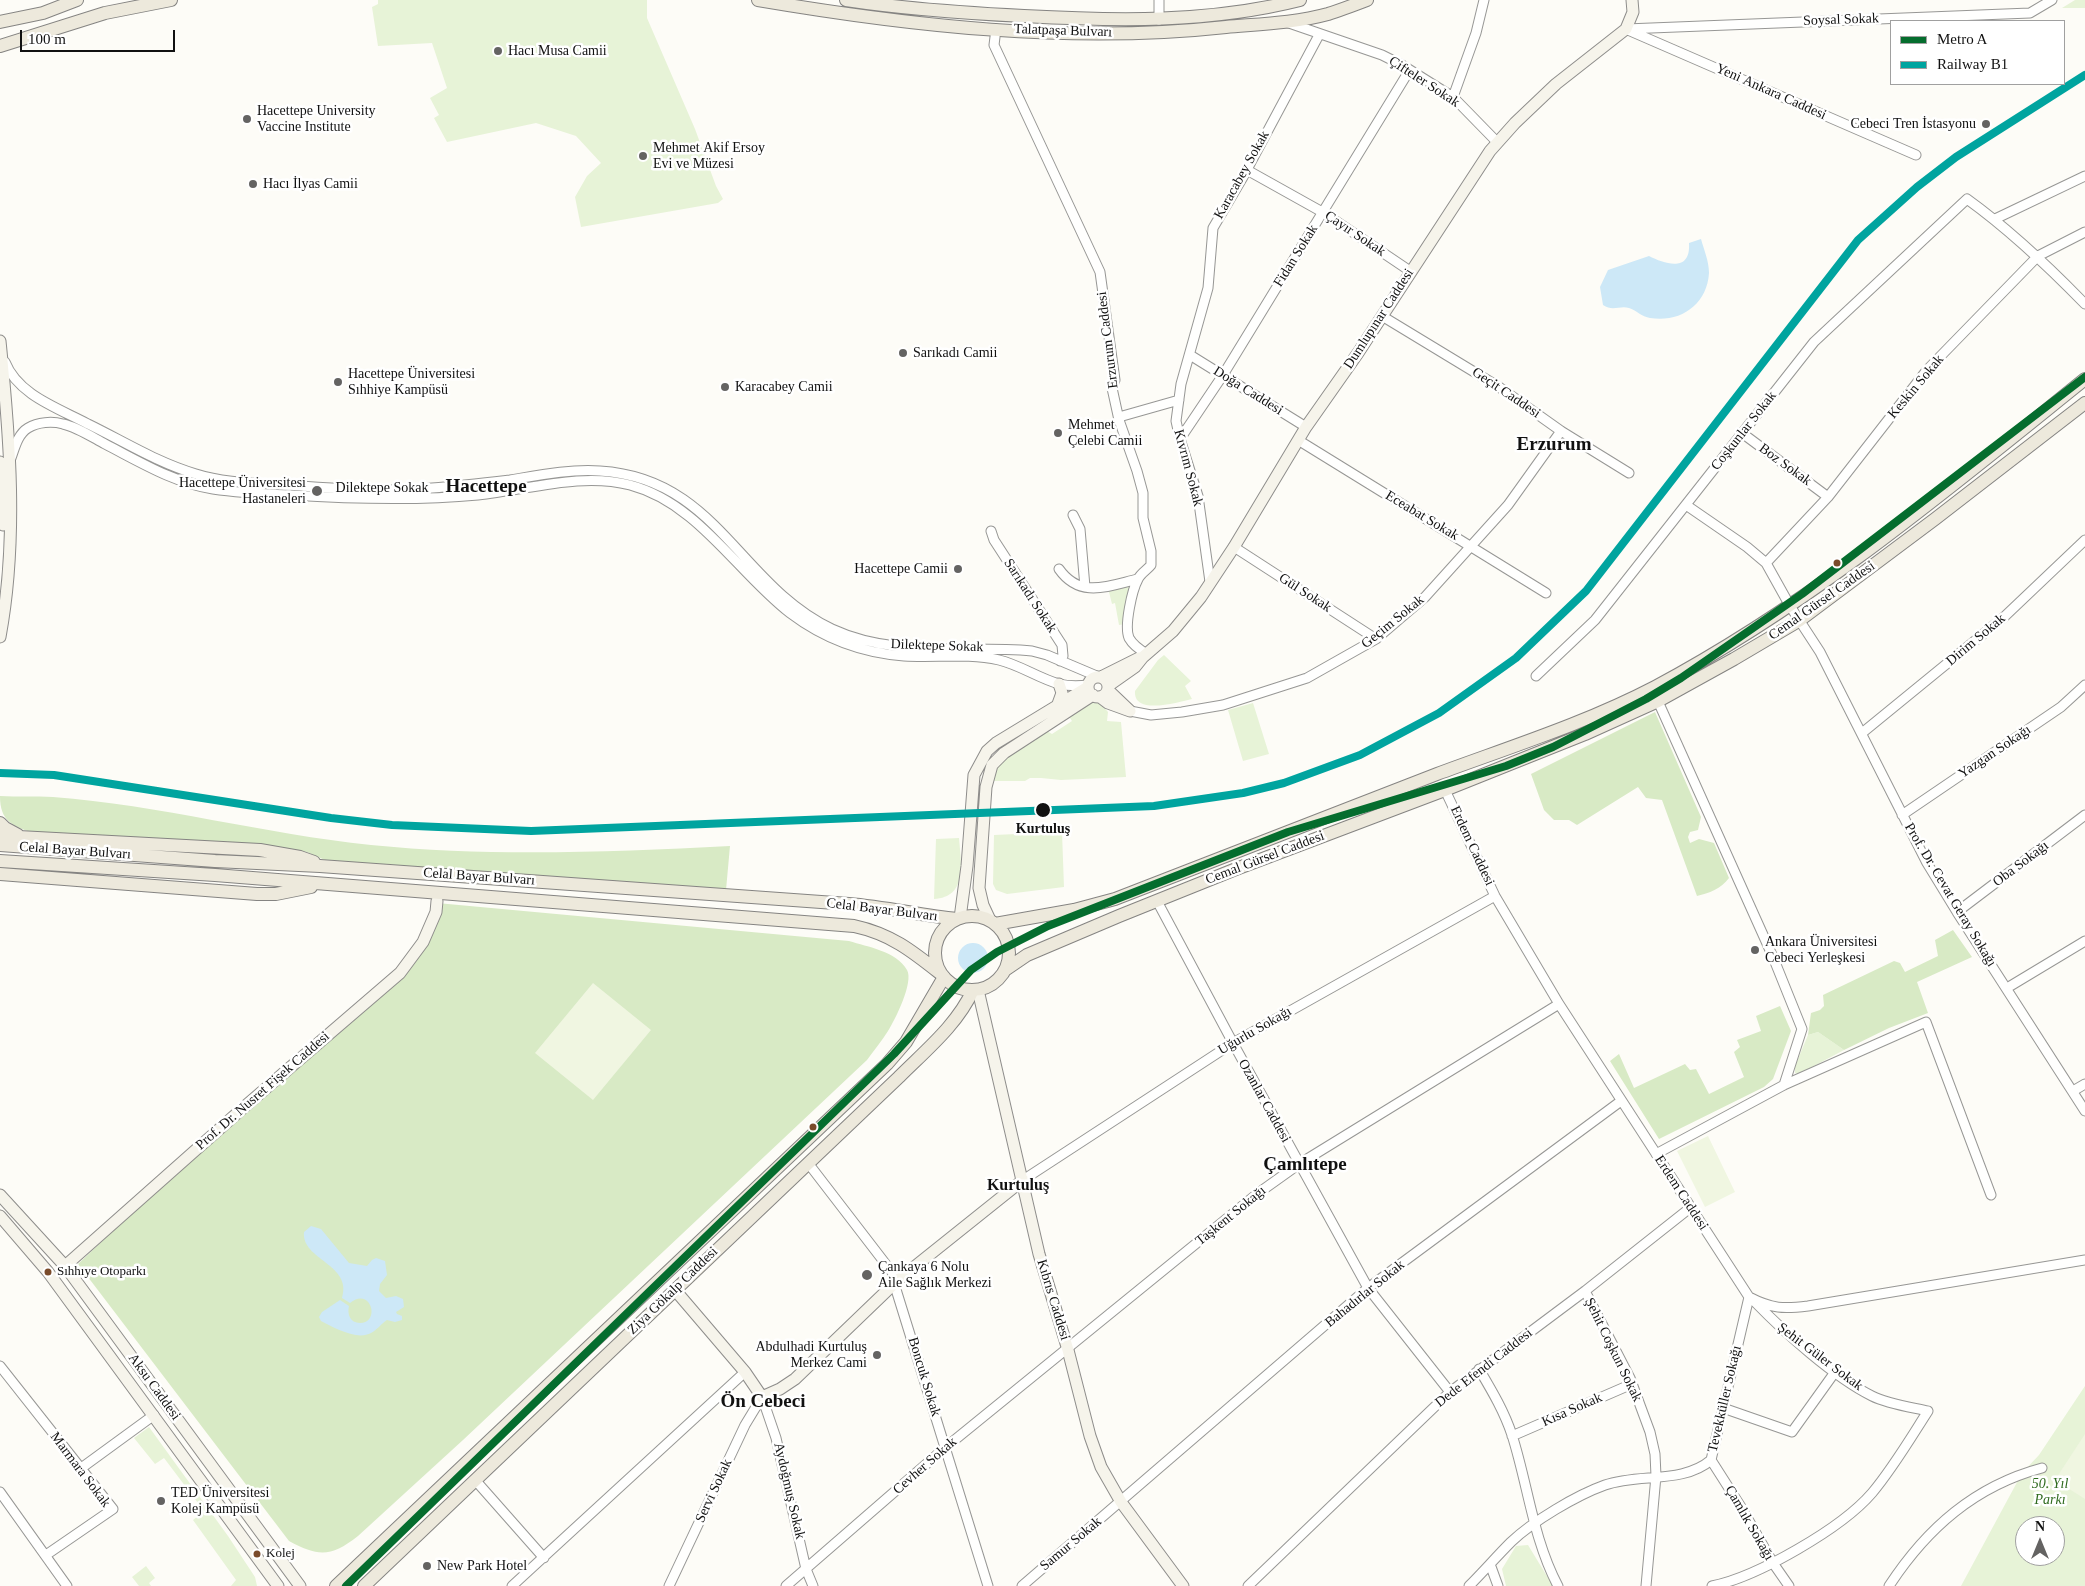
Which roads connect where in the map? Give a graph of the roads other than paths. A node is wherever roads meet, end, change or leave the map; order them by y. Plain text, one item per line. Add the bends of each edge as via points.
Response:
1 (77, 0) edge
2 (117, 0) edge
3 (171, 0) edge
4 (758, 0) edge
5 (846, 0) edge
6 (1159, 0) edge
7 (1300, 0) edge
8 (1367, 0) edge
9 (1484, 0) edge
10 (1632, 0) edge
11 (2052, 0) edge
12 (891, 3) edge
13 (105, 13) junction
14 (1159, 20) junction
15 (1283, 21) junction
16 (0, 22) edge
17 (996, 29) junction
18 (1626, 29) junction
19 (1319, 35) junction
20 (0, 46) edge
21 (1410, 71) junction
22 (1453, 97) junction
23 (1497, 142) junction
24 (1916, 155) dead end
25 (1247, 170) junction
26 (2085, 176) edge
27 (1324, 213) junction
28 (1995, 219) junction
29 (2085, 232) edge
30 (2038, 256) junction
31 (1410, 271) junction
32 (2085, 304) edge
33 (1382, 316) junction
34 (0, 341) edge
35 (1, 354) junction
36 (1190, 355) junction
37 (1223, 375) junction
38 (2085, 379) edge
39 (1178, 400) junction
40 (2085, 403) edge
41 (1119, 418) junction
42 (1306, 427) junction
43 (1561, 431) junction
44 (1742, 433) junction
45 (1180, 439) junction
46 (1298, 440) junction
47 (4, 463) edge
48 (1629, 473) dead end
49 (1828, 497) junction
50 (1686, 505) junction
51 (1073, 515) dead end
52 (991, 531) dead end
53 (2085, 540) edge
54 (1471, 546) junction
55 (1234, 547) junction
56 (1766, 564) junction
57 (1059, 569) dead end
58 (1138, 579) junction
59 (1210, 582) junction
60 (0, 587) edge
61 (1085, 587) junction
62 (1546, 593) dead end
63 (1790, 606) junction
64 (1800, 620) junction
65 (0, 636) edge
66 (1376, 639) junction
67 (1145, 655) junction
68 (1060, 661) junction
69 (1536, 676) dead end
70 (1059, 684) junction
71 (2085, 686) edge
72 (1098, 687) junction
73 (1652, 688) junction
74 (1658, 701) junction
75 (1058, 704) junction
76 (1130, 711) joint
77 (1862, 733) junction
78 (1446, 790) junction
79 (1902, 815) junction
80 (2085, 816) edge
81 (0, 823) edge
82 (0, 836) edge
83 (27, 838) junction
84 (0, 845) edge
85 (0, 861) edge
86 (320, 866) junction
87 (0, 874) edge
88 (321, 885) junction
89 (1495, 896) junction
90 (437, 901) dead end
91 (1157, 901) junction
92 (1957, 912) junction
93 (958, 918) junction
94 (992, 922) junction
95 (2085, 941) edge
96 (1005, 970) junction
97 (943, 975) junction
98 (2007, 988) junction
99 (976, 990) junction
100 (1559, 1004) junction
101 (1232, 1043) junction
102 (2085, 1084) edge
103 (1784, 1085) junction
104 (2073, 1091) junction
105 (1621, 1101) junction
106 (2085, 1111) edge
107 (1656, 1154) junction
108 (808, 1163) junction
109 (1299, 1164) junction
110 (1022, 1180) junction
111 (1991, 1194) dead end
112 (0, 1195) edge
113 (1690, 1208) junction
114 (0, 1216) edge
115 (2085, 1260) edge
116 (65, 1266) junction
117 (896, 1281) junction
118 (1368, 1288) junction
119 (675, 1290) junction
120 (1584, 1291) junction
121 (1749, 1296) junction
122 (1068, 1350) junction
123 (0, 1366) edge
124 (1479, 1369) junction
125 (745, 1372) junction
126 (1835, 1372) junction
127 (1632, 1384) junction
128 (1450, 1392) junction
129 (762, 1397) junction
130 (1723, 1408) junction
131 (154, 1415) junction
132 (1512, 1436) junction
133 (946, 1447) junction
134 (1711, 1460) junction
135 (80, 1468) junction
136 (2042, 1468) dead end
137 (1656, 1476) junction
138 (476, 1481) junction
139 (0, 1492) edge
140 (1121, 1502) junction
141 (1533, 1524) junction
142 (46, 1555) junction
143 (544, 1558) junction
144 (1490, 1564) junction
145 (1772, 1564) junction
146 (806, 1569) junction
147 (66, 1586) edge
148 (278, 1586) edge
149 (300, 1586) edge
150 (336, 1586) edge
151 (364, 1586) edge
152 (512, 1586) edge
153 (669, 1586) edge
154 (786, 1586) edge
155 (813, 1586) edge
156 (988, 1586) edge
157 (1022, 1586) edge
158 (1183, 1586) edge
159 (1248, 1586) edge
160 (1469, 1586) edge
161 (1498, 1586) edge
162 (1558, 1586) edge
163 (1646, 1586) edge
164 (1712, 1586) edge
165 (1789, 1586) edge
166 (1890, 1586) edge

1 - 16 main road via 43,13
2 - 13 main road
3 - 13 main road
4 - 17 main road, Talatpaşa Bulvarı via 889,20
5 - 12 main road, Talatpaşa Bulvarı
6 - 14 street
7 - 14 main road, Talatpaşa Bulvarı via 1194,18
8 - 15 main road, Talatpaşa Bulvarı via 1327,14
9 - 22 street
10 - 18 main road via 1633,12
11 - 18 street, Soysal Sokak via 2030,13
12 - 14 main road, Talatpaşa Bulvarı via 1057,18
13 - 20 main road
15 - 17 main road, Talatpaşa Bulvarı via 1160,33
15 - 19 street, Çifteler Sokak
17 - 41 street, Erzurum Caddesi via 994,45 1100,272 1114,380 1112,388
18 - 23 main road, Dumlupınar Caddesi via 1556,84
18 - 24 street, Yeni Ankara Caddesi
19 - 21 street, Çifteler Sokak via 1382,55
19 - 25 street, Karacabey Sokak
21 - 22 street, Çifteler Sokak
21 - 27 street, Fidan Sokak
22 - 23 street, Çifteler Sokak
23 - 31 main road, Dumlupınar Caddesi
25 - 27 street, Çayır Sokak
25 - 36 street, Karacabey Sokak via 1212,228 1208,288
26 - 28 street
27 - 31 street, Çayır Sokak
27 - 37 street, Fidan Sokak
28 - 30 street
28 - 44 street, Coşkunlar Sokak via 1967,199 1814,342
29 - 30 street, Keskin Sokak
30 - 32 street
30 - 49 street, Keskin Sokak via 1927,370
31 - 33 main road, Dumlupınar Caddesi
33 - 42 main road, Dumlupınar Caddesi
33 - 43 street, Geçit Caddesi via 1499,386
34 - 35 main road
35 - 47 main road
35 - 68 street, Dilektepe Sokak via 14,380 35,396 197,475 244,482 420,490 596,470 632,474 682,497 700,510 793,604 844,634 898,646 1032,651
36 - 37 street, Doğa Caddesi
36 - 39 street, Kıvrım Sokak
37 - 42 street, Doğa Caddesi
37 - 45 street, Fidan Sokak
38 - 63 main road, Cemal Gürsel Caddesi via 1926,506
39 - 41 street
39 - 45 street, Kıvrım Sokak via 1176,420
40 - 64 main road, Cemal Gürsel Caddesi
41 - 58 street, Erzurum Caddesi via 1138,471 1143,493 1143,518 1152,552 1151,565
42 - 46 main road, Dumlupınar Caddesi
43 - 48 street, Geçit Caddesi
43 - 54 street, Geçim Sokak via 1508,505
44 - 49 street, Boz Sokak
44 - 50 street, Coşkunlar Sokak
45 - 59 street, Kıvrım Sokak via 1198,496
46 - 54 street, Eceabat Sokak
46 - 55 main road, Dumlupınar Caddesi
47 - 60 main road
47 - 65 main road via 9,565
47 - 70 street, Dilektepe Sokak via 26,429 54,422 71,426 157,472 218,490 403,500 479,495 573,482 629,485 675,505 788,612 841,642 906,656 1000,660
49 - 56 street, Keskin Sokak
50 - 56 street
50 - 69 street, Coşkunlar Sokak via 1595,620
51 - 61 street via 1080,529
52 - 68 street, Sarıkadı Sokak via 1062,645
53 - 77 street, Dirim Sokak via 2004,617
54 - 62 street, Eceabat Sokak
54 - 66 street, Geçim Sokak via 1424,596
55 - 59 main road, Dumlupınar Caddesi
55 - 66 street, Gül Sokak
56 - 63 street
57 - 61 street via 1073,584
58 - 61 street via 1097,588
58 - 67 street, Erzurum Caddesi via 1131,600 1129,637
59 - 67 main road, Dumlupınar Caddesi via 1184,619
63 - 64 street
63 - 73 main road, Cemal Gürsel Caddesi via 1728,646
64 - 74 main road, Cemal Gürsel Caddesi
64 - 77 street, Prof. Dr. Cevat Geray Sokağı
66 - 76 street, Geçim Sokak via 1307,678 1223,704 1151,715
67 - 72 main road, Dumlupınar Caddesi
68 - 72 street, Dilektepe Sokak
70 - 72 street, Dilektepe Sokak
70 - 75 main road via 1062,693
71 - 79 street, Yazgan Sokağı via 2061,707
72 - 75 main road, Dumlupınar Caddesi
72 - 76 main road
72 - 94 main road via 1004,752 992,765 986,787 979,875 980,896
73 - 74 street
73 - 94 main road, Cemal Gürsel Caddesi via 1500,752 1115,899 1065,912
74 - 78 main road, Cemal Gürsel Caddesi
74 - 103 street via 1802,1029
75 - 93 main road, Dumlupınar Caddesi via 996,742 977,767 972,786 967,866
77 - 79 street, Prof. Dr. Cevat Geray Sokağı
78 - 89 street, Erdem Caddesi
78 - 91 main road, Cemal Gürsel Caddesi
79 - 92 street, Prof. Dr. Cevat Geray Sokağı
80 - 92 street, Oba Sokağı
81 - 83 main road via 12,833
82 - 83 main road
83 - 86 main road via 260,850 300,857
84 - 86 main road, Celal Bayar Bulvarı
85 - 88 main road, Celal Bayar Bulvarı
86 - 93 main road, Celal Bayar Bulvarı via 849,904
87 - 88 main road via 257,894 276,894
88 - 97 main road, Celal Bayar Bulvarı via 854,926 888,936
89 - 100 street, Erdem Caddesi
89 - 101 street, Uğurlu Sokağı
90 - 116 main road, Prof. Dr. Nusret Fişek Caddesi via 436,912 423,942 400,972
91 - 96 main road, Cemal Gürsel Caddesi via 1039,949
91 - 101 street, Ozanlar Caddesi
92 - 98 street, Prof. Dr. Cevat Geray Sokağı
93 - 94 main road via 973,916
93 - 97 main road via 944,928 936,943 935,959
94 - 96 main road via 1008,942
95 - 98 street
96 - 99 main road via 994,983
97 - 99 main road via 958,987
97 - 150 main road, Ziya Gökalp Caddesi via 906,1042 887,1064
98 - 104 street, Prof. Dr. Cevat Geray Sokağı
99 - 108 main road, Ziya Gökalp Caddesi via 955,1021
99 - 110 main road, Kıbrıs Caddesi
100 - 105 street, Erdem Caddesi
100 - 109 street, Taşkent Sokağı
101 - 109 street, Ozanlar Caddesi
101 - 110 street, Uğurlu Sokağı
102 - 104 street
103 - 107 street
103 - 111 street via 1926,1022
104 - 106 street, Prof. Dr. Cevat Geray Sokağı
105 - 107 street, Erdem Caddesi
105 - 118 street, Bahadırlar Sokak
107 - 113 street, Erdem Caddesi
108 - 117 street, Boncuk Sokak
108 - 119 main road, Ziya Gökalp Caddesi
109 - 118 street, Ozanlar Caddesi
109 - 122 street, Taşkent Sokağı via 1257,1194
110 - 117 main road
110 - 122 main road, Kıbrıs Caddesi via 1039,1254
112 - 116 main road, Aksu Caddesi
113 - 120 street, Dede Efendi Caddesi
113 - 121 street, Erdem Caddesi
114 - 131 main road, Aksu Caddesi via 36,1256
115 - 121 street via 1781,1309
116 - 149 main road, Aksu Caddesi
117 - 129 main road via 795,1379
117 - 133 street, Boncuk Sokak
118 - 128 street, Ozanlar Caddesi
118 - 140 street, Bahadırlar Sokak
119 - 125 main road
119 - 138 main road, Ziya Gökalp Caddesi
120 - 124 street, Dede Efendi Caddesi
120 - 127 street, Şehit Coşkun Sokak
121 - 126 street, Şehit Güler Sokak via 1773,1321
121 - 130 street, Tevekküller Sokağı
122 - 133 street, Cevher Sokak
122 - 140 main road, Kıbrıs Caddesi via 1090,1436 1101,1467
123 - 135 street, Marmara Sokak
124 - 128 street, Dede Efendi Caddesi
124 - 132 street via 1503,1410
125 - 129 main road
125 - 143 street
126 - 130 street via 1792,1432
126 - 145 street, Şehit Güler Sokak via 1873,1396 1928,1412 1871,1495 1838,1522
127 - 132 street, Kısa Sokak
127 - 137 street, Şehit Coşkun Sokak via 1650,1432
128 - 159 street, Dede Efendi Caddesi
129 - 146 street, Aydoğmuş Sokak via 778,1446
129 - 153 street, Servi Sokak via 745,1425
130 - 134 street, Tevekküller Sokağı
131 - 135 street
131 - 148 main road, Aksu Caddesi
132 - 141 street
133 - 146 street, Cevher Sokak
133 - 156 street, Boncuk Sokak
134 - 137 street, Tevekküller Sokağı via 1687,1474
134 - 145 street, Çamlık Sokağı
135 - 142 street, Marmara Sokak via 112,1510
136 - 166 street via 2014,1476 1984,1491 1949,1516 1924,1540
137 - 141 street, Tevekküller Sokağı via 1605,1485
137 - 163 street, Şehit Coşkun Sokak
138 - 143 street
138 - 151 main road, Ziya Gökalp Caddesi
139 - 142 street
140 - 157 street, Samur Sokak
140 - 158 main road, Kıbrıs Caddesi
141 - 144 street, Tevekküller Sokağı
141 - 162 street
142 - 147 street
143 - 152 street
144 - 160 street, Tevekküller Sokağı
144 - 161 street
145 - 164 street
145 - 165 street, Çamlık Sokağı
146 - 154 street, Cevher Sokak
146 - 155 street, Aydoğmuş Sokak

